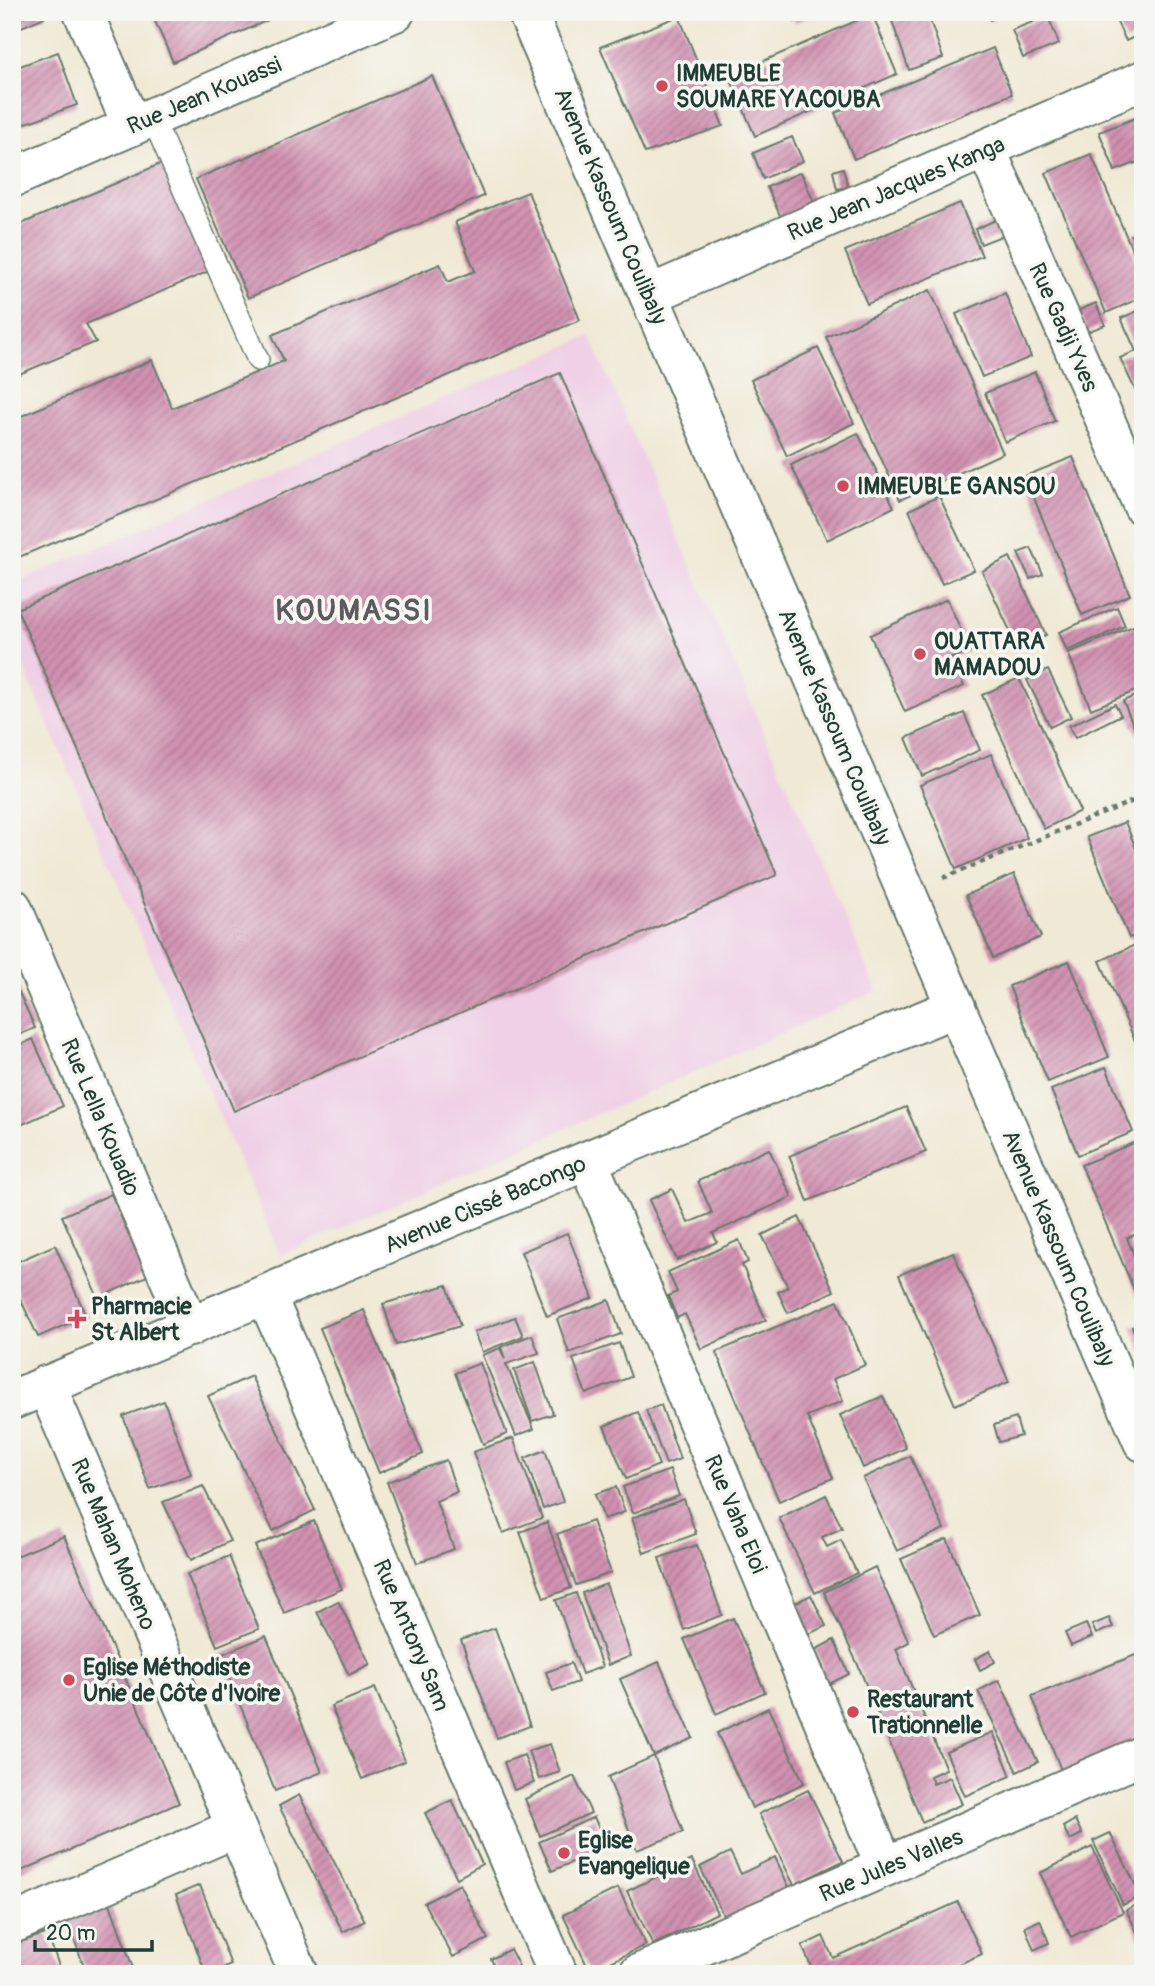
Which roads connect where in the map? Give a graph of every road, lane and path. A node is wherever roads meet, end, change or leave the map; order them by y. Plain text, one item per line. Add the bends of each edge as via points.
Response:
1 (83, 12) edge
2 (396, 12) edge
3 (527, 12) edge
4 (1143, 80) edge
5 (142, 122) junction
6 (986, 149) junction
7 (12, 178) edge
8 (649, 295) junction
9 (258, 360) dead end
10 (1143, 506) edge
11 (1143, 797) edge
12 (907, 893) junction
13 (12, 907) edge
14 (956, 1007) junction
15 (588, 1161) junction
16 (265, 1295) junction
17 (190, 1326) junction
18 (29, 1392) edge
19 (1139, 1425) edge
20 (1143, 1755) edge
21 (236, 1828) junction
22 (885, 1867) junction
23 (12, 1924) edge
24 (299, 1974) edge
25 (558, 1974) edge
26 (638, 1974) edge

1 - 5 street
2 - 5 street, Rue Jean Kouassi
3 - 8 street, Avenue Kassoum Coulibaly
4 - 6 street, Rue Jean Jacques Kanga
5 - 7 street, Rue Jean Kouassi
5 - 9 lane
6 - 8 street, Rue Jean Jacques Kanga
6 - 10 street, Rue Gadji Yves
8 - 12 street, Avenue Kassoum Coulibaly
11 - 12 path
12 - 14 street, Avenue Kassoum Coulibaly
13 - 17 street, Rue Lella Kouadio
14 - 15 street, Avenue Cissé Bacongo
14 - 19 street, Avenue Kassoum Coulibaly
15 - 16 street, Avenue Cissé Bacongo
15 - 22 street, Rue Vaha Eloi
16 - 17 street, Avenue Cissé Bacongo
16 - 25 street, Rue Antony Sam
17 - 18 street, Avenue Cissé Bacongo
18 - 21 street, Rue Mahan Moheno
20 - 22 street, Rue Jules Valles
21 - 23 street
21 - 24 street, Rue Mahan Moheno
22 - 26 street, Rue Jules Valles

